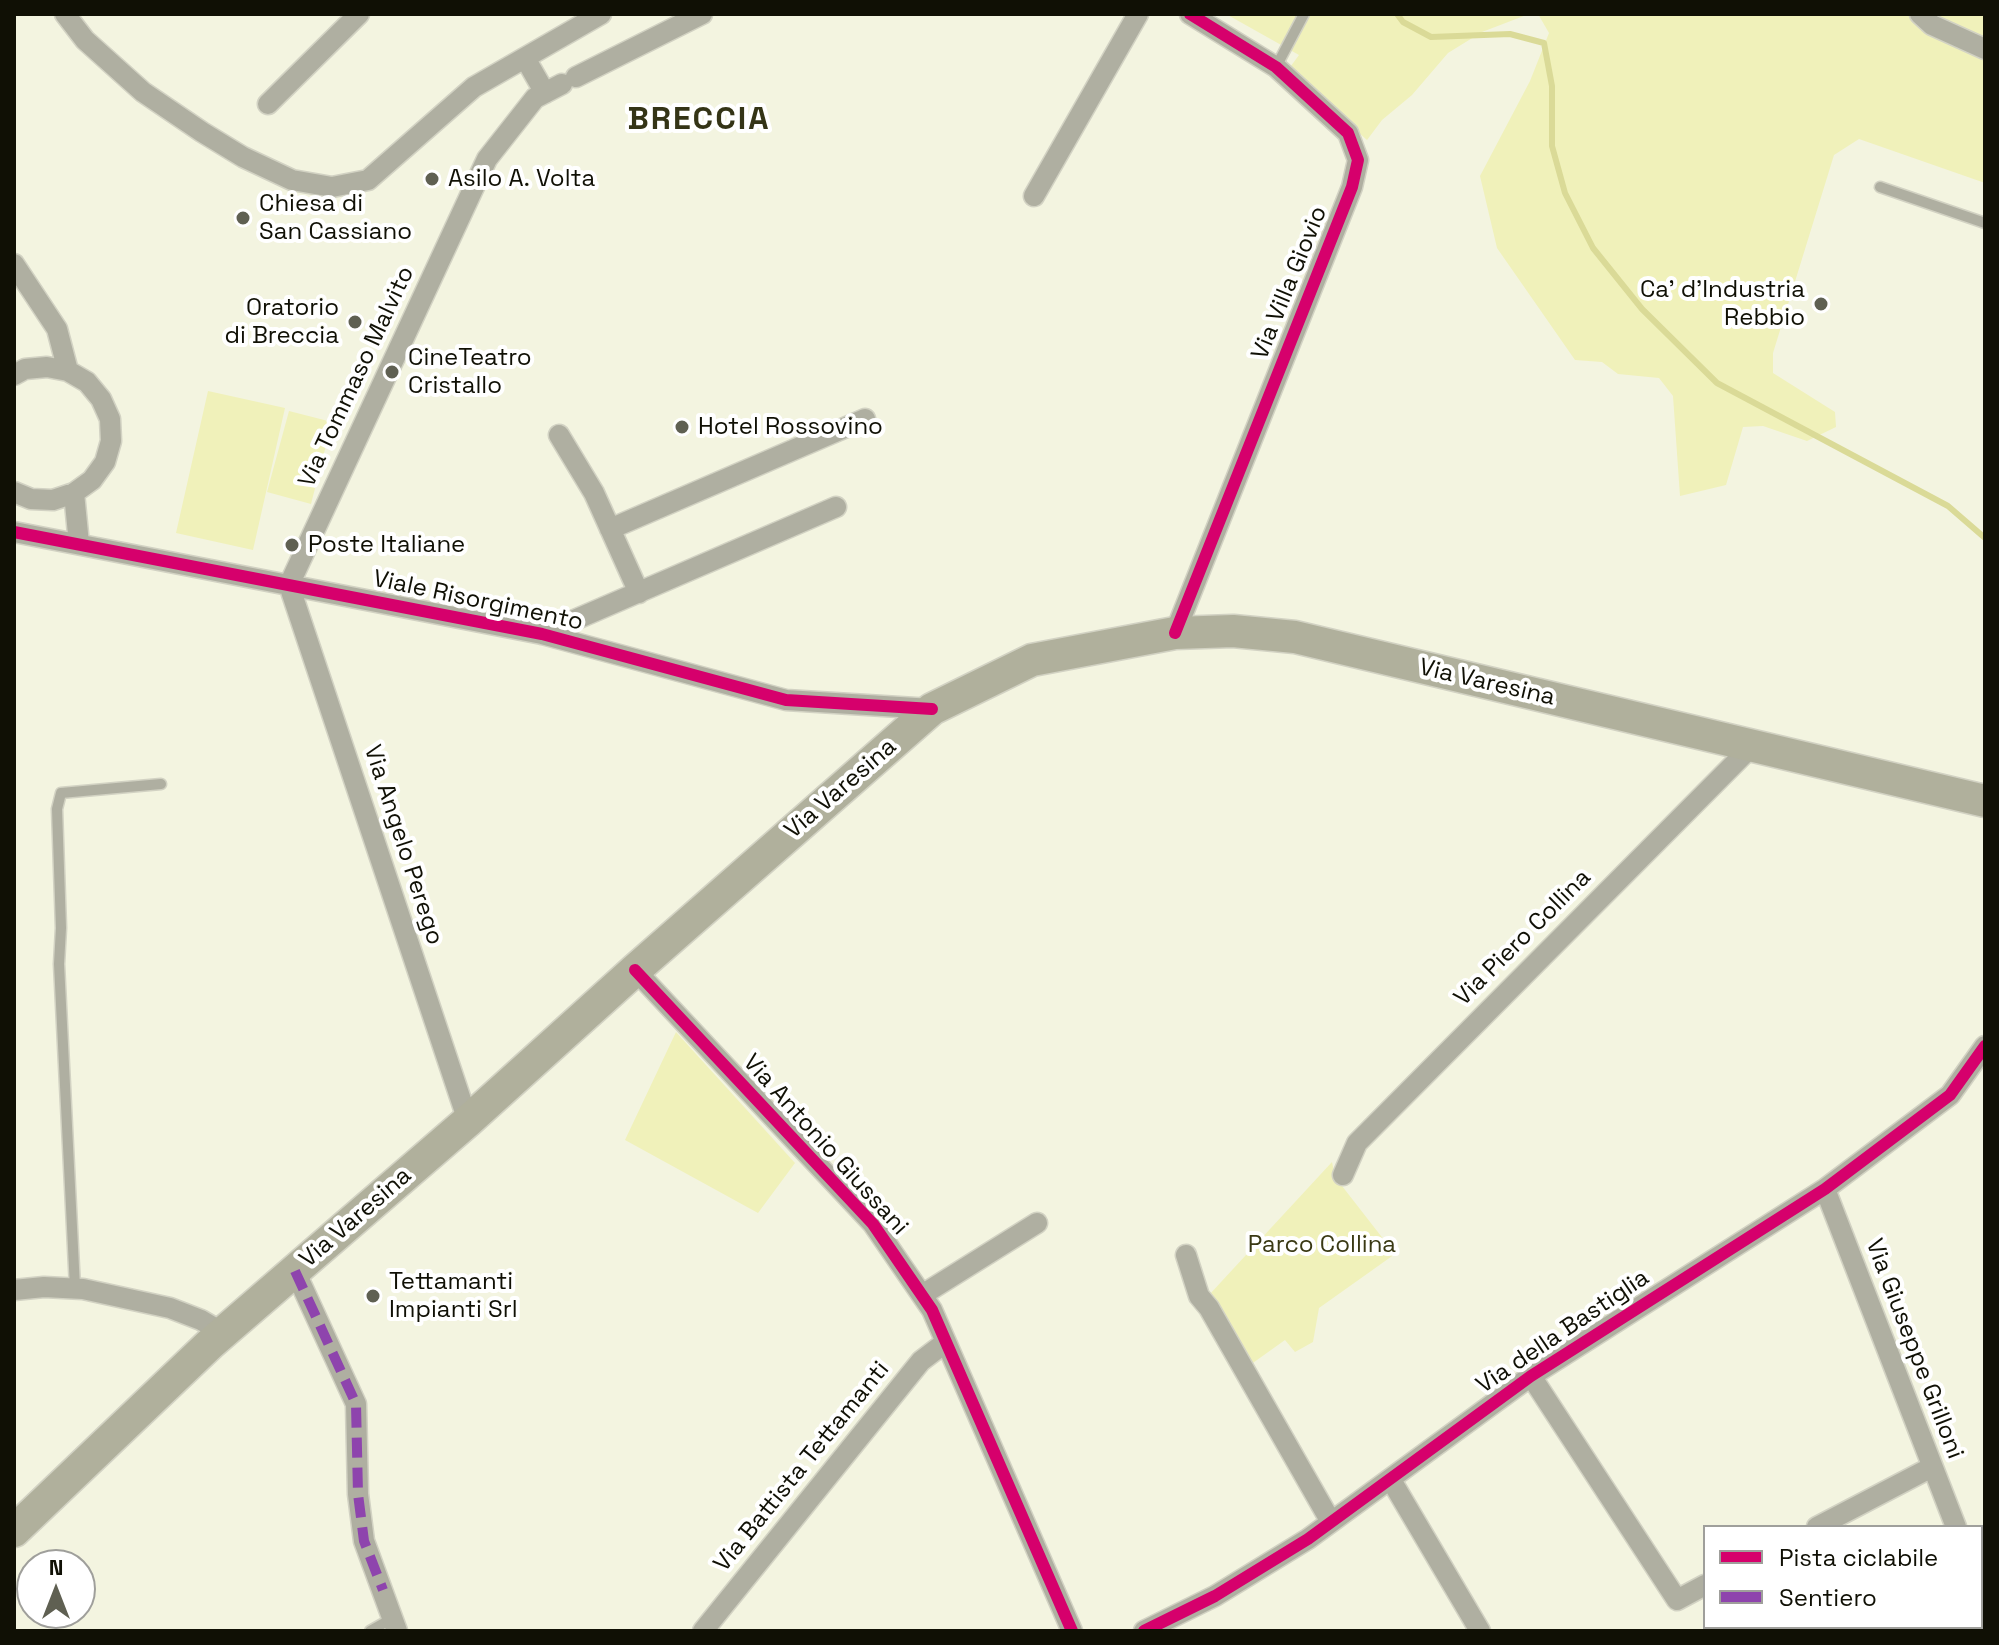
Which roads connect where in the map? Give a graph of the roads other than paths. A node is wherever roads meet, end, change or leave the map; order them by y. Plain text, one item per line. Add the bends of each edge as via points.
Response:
1 (65, 14) edge
2 (359, 14) edge
3 (601, 14) edge
4 (702, 14) edge
5 (1138, 14) edge
6 (1190, 14) edge
7 (1304, 14) edge
8 (1920, 14) edge
9 (1985, 49) edge
10 (525, 58) junction
11 (1276, 67) junction
12 (561, 85) junction
13 (268, 104) dead end
14 (1880, 187) dead end
15 (1034, 196) dead end
16 (1985, 223) edge
17 (14, 264) edge
18 (68, 371) junction
19 (14, 375) edge
20 (865, 419) dead end
21 (559, 435) dead end
22 (14, 492) edge
23 (74, 493) junction
24 (836, 507) dead end
25 (610, 529) junction
26 (14, 532) edge
27 (79, 544) junction
28 (289, 585) junction
29 (639, 593) junction
30 (1175, 633) junction
31 (542, 634) junction
32 (932, 709) junction
33 (1752, 746) junction
34 (161, 784) dead end
35 (1985, 801) edge
36 (635, 970) junction
37 (1985, 1046) edge
38 (468, 1121) junction
39 (1343, 1175) dead end
40 (1825, 1189) junction
41 (1037, 1223) dead end
42 (1186, 1255) dead end
43 (295, 1271) junction
44 (75, 1288) junction
45 (14, 1290) edge
46 (922, 1295) junction
47 (223, 1333) junction
48 (946, 1342) junction
49 (1531, 1376) junction
50 (1932, 1467) junction
51 (1391, 1480) junction
52 (1331, 1522) junction
53 (1821, 1525) edge
54 (1955, 1525) edge
55 (14, 1531) edge
56 (1703, 1586) edge
57 (395, 1625) edge
58 (370, 1631) edge
59 (703, 1631) edge
60 (1072, 1631) edge
61 (1144, 1631) edge
62 (1480, 1631) edge

1 - 10 street via 85,40 143,92 202,132 292,180 332,187 368,180 474,87
2 - 13 street
3 - 10 street
4 - 12 street, Via Tommaso Malvito
5 - 15 street
6 - 11 street, Via Villa Giovio
7 - 11 lane
8 - 9 street
10 - 12 street
11 - 30 street, Via Villa Giovio via 1348,133 1358,160 1352,187
12 - 28 street, Via Tommaso Malvito via 535,98 487,159
14 - 16 lane
17 - 18 street via 57,329
18 - 19 street via 47,367
18 - 23 street via 87,382 110,419 105,462
20 - 25 street
21 - 25 street
22 - 23 street via 53,500
23 - 27 street
24 - 29 street
25 - 29 street
26 - 27 street, Viale Risorgimento
27 - 28 street, Viale Risorgimento
28 - 31 street, Viale Risorgimento
28 - 38 street, Via Angelo Perego
29 - 31 street
30 - 32 main road, Via Varesina via 1032,660
30 - 33 main road, Via Varesina via 1295,637
31 - 32 street, Viale Risorgimento via 786,700
32 - 36 main road, Via Varesina
33 - 35 main road, Via Varesina
33 - 39 street, Via Piero Collina via 1357,1143
34 - 44 lane via 61,793 57,809
36 - 38 main road, Via Varesina
36 - 46 street, Via Antonio Giussani via 873,1224
37 - 40 street, Via della Bastiglia via 1950,1095
38 - 43 main road, Via Varesina
40 - 49 street, Via della Bastiglia
40 - 50 street, Via Giuseppe Grilloni
41 - 46 street
42 - 52 street via 1199,1296
43 - 47 main road, Via Varesina
43 - 57 street via 356,1404 364,1541
44 - 45 street
44 - 47 street via 170,1308
46 - 48 street, Via Antonio Giussani
47 - 55 main road, Via Varesina
48 - 59 street, Via Battista Tettamanti via 921,1361
48 - 60 street, Via Antonio Giussani
49 - 51 street, Via della Bastiglia
49 - 56 street via 1677,1600
50 - 53 street
50 - 54 street, Via Giuseppe Grilloni
51 - 52 street, Via della Bastiglia
51 - 62 street
52 - 61 street, Via della Bastiglia via 1215,1596
57 - 58 lane

